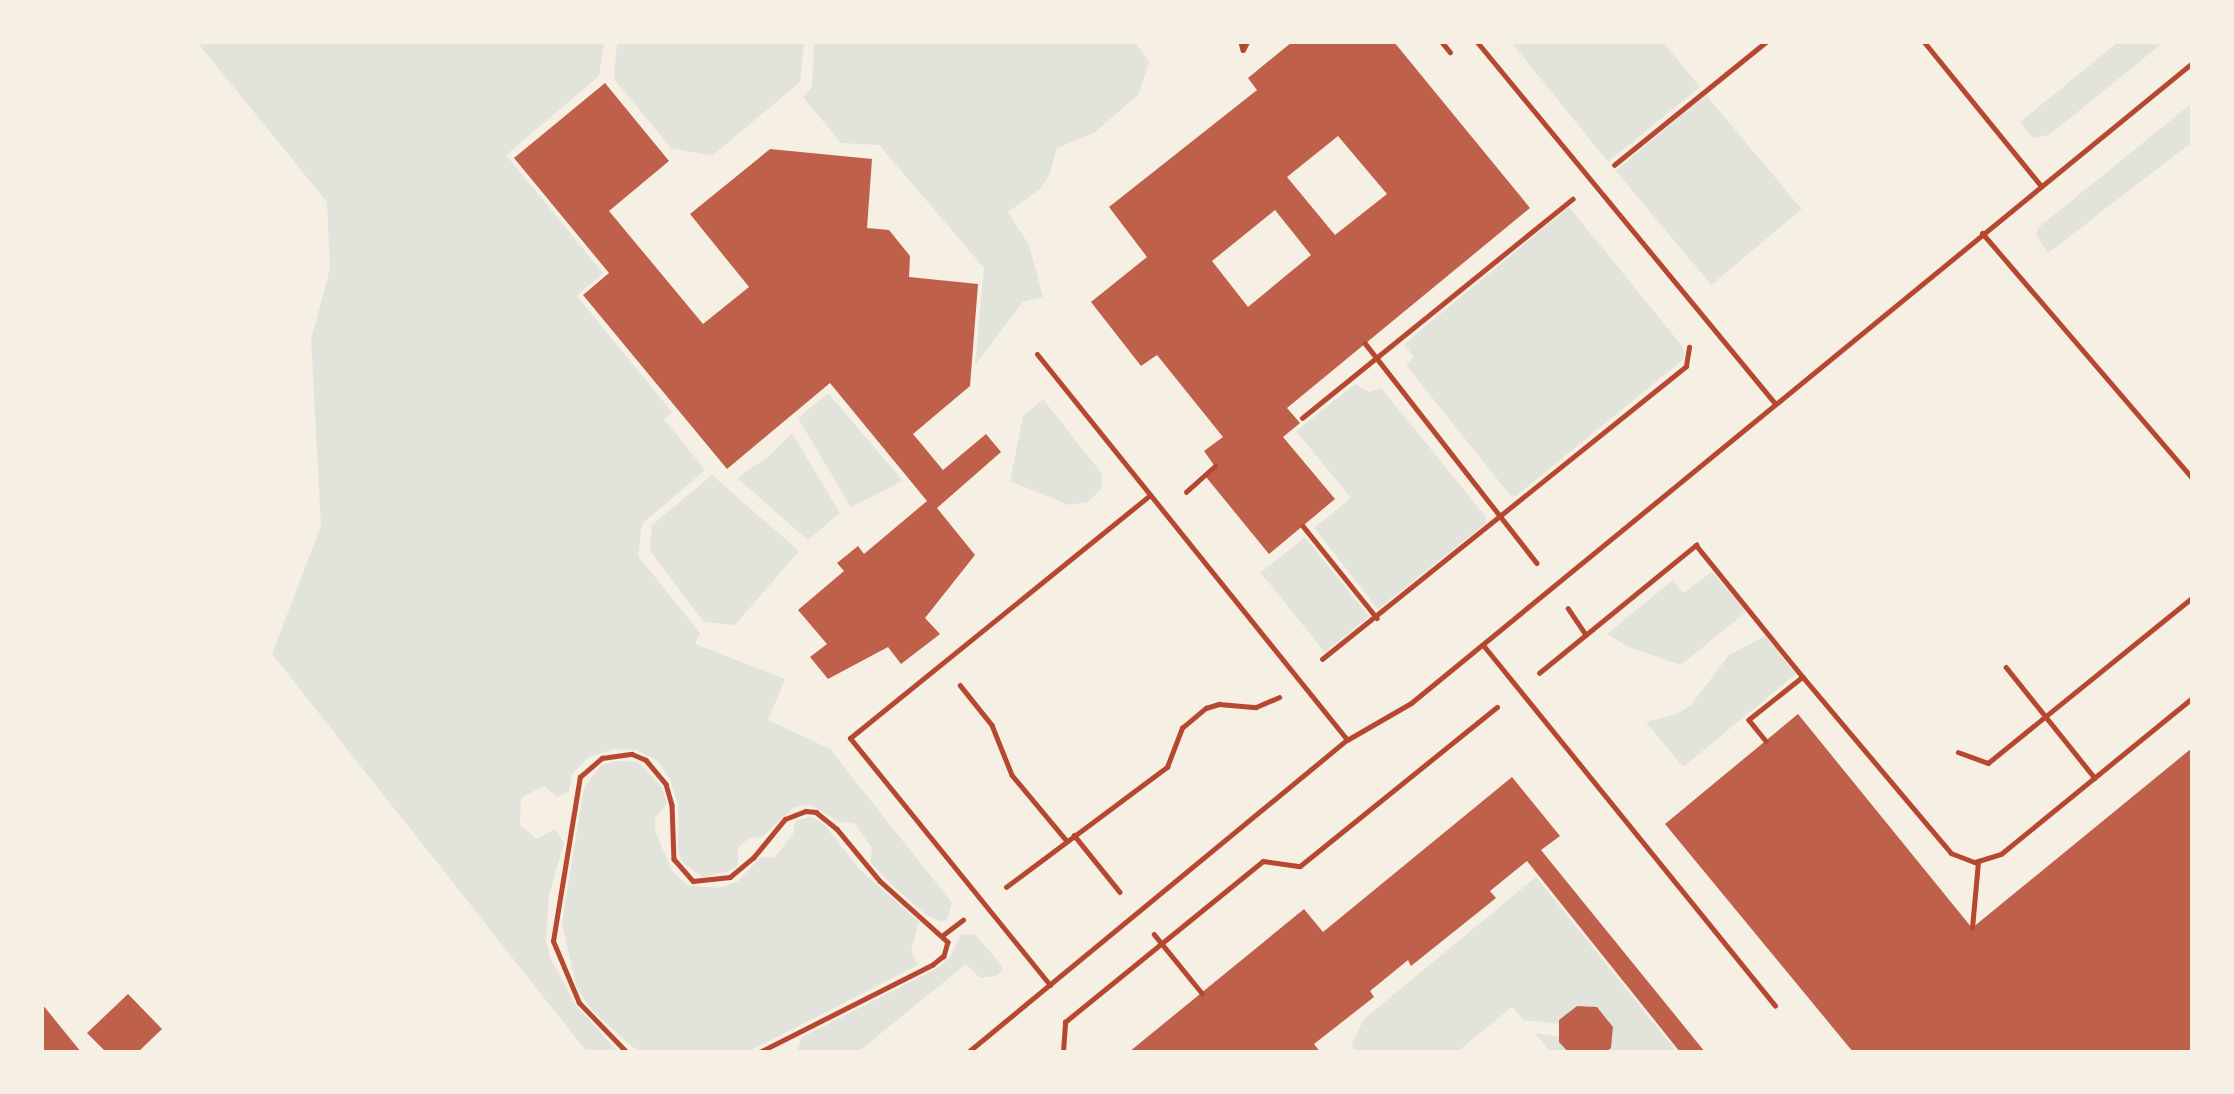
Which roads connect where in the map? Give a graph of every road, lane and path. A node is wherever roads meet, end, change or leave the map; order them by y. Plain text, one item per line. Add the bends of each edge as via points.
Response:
1 (1241, 42) edge
2 (1247, 42) edge
3 (1442, 42) edge
4 (1477, 42) edge
5 (1766, 42) edge
6 (1924, 42) edge
7 (1459, 63) dead end
8 (2192, 63) edge
9 (1593, 183) junction
10 (2040, 186) junction
11 (1562, 190) dead end
12 (1571, 201) junction
13 (1579, 211) dead end
14 (1982, 233) junction
15 (1366, 343) dead end
16 (1687, 344) dead end
17 (1037, 354) dead end
18 (1377, 357) junction
19 (1775, 404) junction
20 (1302, 418) dead end
21 (1215, 466) dead end
22 (2192, 478) edge
23 (1150, 495) junction
24 (1193, 502) dead end
25 (1504, 515) junction
26 (1303, 526) dead end
27 (1553, 586) junction
28 (2192, 598) edge
29 (1377, 618) junction
30 (1586, 635) dead end
31 (1483, 645) junction
32 (1315, 651) dead end
33 (1324, 662) junction
34 (944, 663) junction
35 (2006, 667) dead end
36 (1803, 677) dead end
37 (1299, 681) junction
38 (2192, 698) edge
39 (2046, 716) junction
40 (1347, 740) junction
41 (1958, 752) dead end
42 (2095, 778) junction
43 (1066, 841) junction
44 (1978, 862) junction
45 (984, 904) junction
46 (1972, 928) dead end
47 (943, 935) junction
48 (1162, 944) dead end
49 (1050, 985) junction
50 (1775, 1006) dead end
51 (626, 1052) edge
52 (761, 1052) edge
53 (968, 1052) edge
54 (1063, 1052) edge

1 - 2 path via 1243,50
3 - 7 path
4 - 9 lane
5 - 9 path
6 - 10 lane
8 - 10 lane
9 - 12 path
9 - 19 lane
10 - 14 lane
11 - 12 path
12 - 13 path
12 - 18 path
14 - 19 lane
14 - 22 lane
15 - 18 path
16 - 25 path via 1691,352 1686,366
17 - 23 lane
18 - 20 path
18 - 25 path
19 - 27 lane
21 - 24 path via 1185,491
23 - 34 lane
23 - 37 lane
25 - 27 path
25 - 29 path
26 - 29 path
27 - 30 path
27 - 31 lane
28 - 39 path
29 - 33 path
31 - 40 lane via 1411,703
31 - 50 lane
32 - 33 path
33 - 37 path
34 - 43 path via 992,724 1012,775
34 - 45 lane via 850,738
35 - 39 path
36 - 44 path via 1951,853 1963,861
37 - 40 lane
37 - 43 path via 1268,705 1206,708 1182,728 1167,767
38 - 42 path
39 - 41 path via 1987,763
39 - 42 path
40 - 49 lane
42 - 44 path via 2001,854
43 - 45 path
44 - 46 path
45 - 47 path
45 - 49 lane
47 - 51 path via 880,881 837,829 816,813 806,811 785,819 753,858 730,877 693,881 674,859 672,805 658,771 632,754 602,758 580,777 575,790 553,941 579,1003
47 - 52 path via 947,949 933,965
48 - 54 path via 1065,1022
49 - 53 lane

